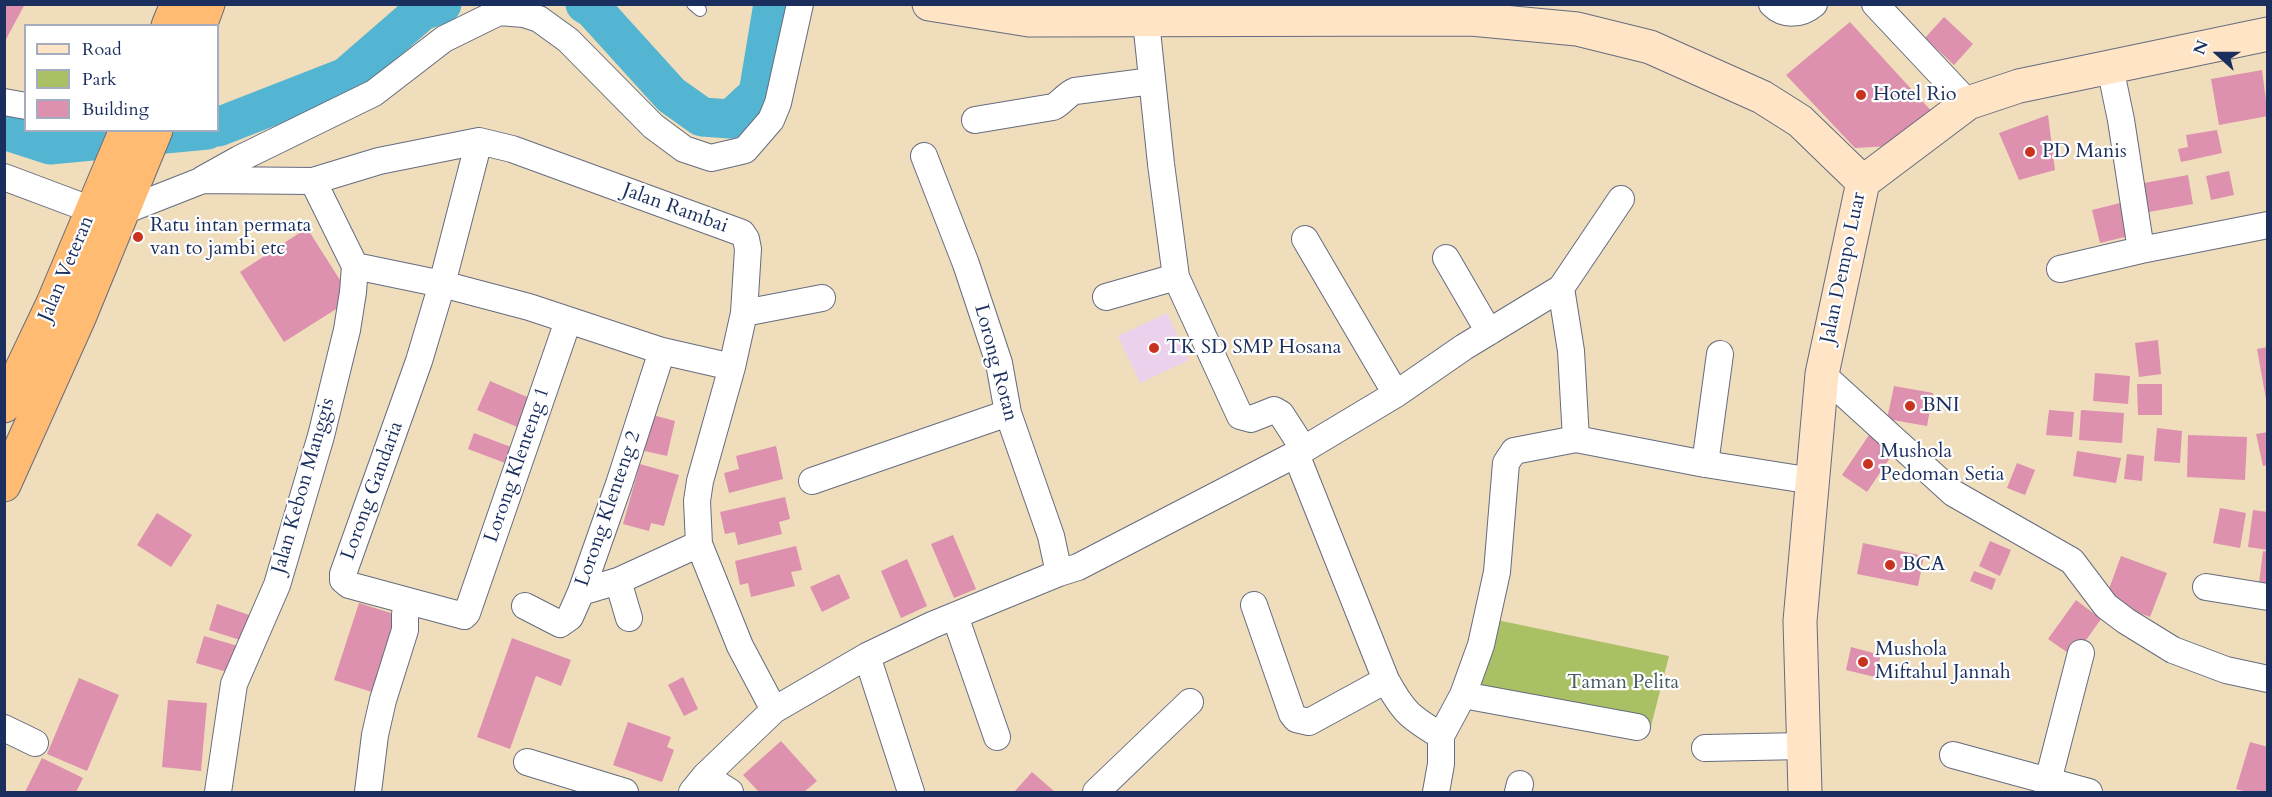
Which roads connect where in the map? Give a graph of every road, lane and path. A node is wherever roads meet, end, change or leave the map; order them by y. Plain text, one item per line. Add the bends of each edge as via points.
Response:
1 (177, 4) edge
2 (208, 4) edge
3 (800, 4) edge
4 (929, 4) edge
5 (1772, 4) edge
6 (1814, 4) edge
7 (1875, 4) edge
8 (1328, 12) edge
9 (1181, 13) edge
10 (1146, 21) junction
11 (169, 24) edge
12 (201, 24) edge
13 (2268, 34) edge
14 (2110, 67) junction
15 (1152, 81) junction
16 (4, 102) edge
17 (1968, 103) junction
18 (24, 106) edge
19 (975, 120) dead end
20 (126, 132) edge
21 (155, 132) edge
22 (480, 141) junction
23 (924, 156) dead end
24 (4, 177) edge
25 (203, 180) junction
26 (312, 181) junction
27 (1863, 182) junction
28 (1621, 199) dead end
29 (112, 201) junction
30 (2268, 225) edge
31 (1305, 239) dead end
32 (2141, 250) junction
33 (1446, 258) dead end
34 (355, 266) junction
35 (2060, 269) dead end
36 (1176, 277) junction
37 (442, 284) junction
38 (1561, 288) junction
39 (1106, 297) dead end
40 (822, 298) dead end
41 (744, 313) junction
42 (568, 321) junction
43 (1489, 332) junction
44 (662, 351) junction
45 (1720, 354) dead end
46 (732, 367) junction
47 (1822, 374) junction
48 (1396, 394) junction
49 (4, 406) edge
50 (1008, 413) junction
51 (1576, 439) junction
52 (1300, 451) junction
53 (1705, 464) junction
54 (812, 481) dead end
55 (1813, 481) junction
56 (4, 485) edge
57 (699, 544) junction
58 (1059, 573) junction
59 (618, 581) junction
60 (2206, 587) dead end
61 (580, 592) junction
62 (2268, 597) edge
63 (411, 603) junction
64 (1254, 605) dead end
65 (525, 606) dead end
66 (468, 609) joint
67 (955, 616) junction
68 (629, 618) dead end
69 (2081, 653) dead end
70 (867, 656) junction
71 (2268, 679) edge
72 (1386, 680) junction
73 (1463, 694) junction
74 (1190, 702) dead end
75 (774, 710) junction
76 (1637, 727) dead end
77 (4, 728) edge
78 (1441, 736) junction
79 (997, 737) dead end
80 (35, 743) dead end
81 (1803, 746) junction
82 (1705, 748) dead end
83 (1953, 755) dead end
84 (527, 762) dead end
85 (2048, 781) junction
86 (698, 784) edge
87 (218, 792) edge
88 (368, 792) edge
89 (625, 792) edge
90 (730, 792) edge
91 (911, 792) edge
92 (1096, 792) edge
93 (1436, 792) edge
94 (1805, 792) edge
95 (2083, 792) edge

1 - 11 highway
2 - 12 highway
3 - 25 street via 778,103 771,120 745,150 711,158 684,149 653,126 568,40 539,19 499,12 444,39 374,93
4 - 10 street via 1029,20
5 - 6 street via 1779,11 1794,13
7 - 17 street
8 - 9 street
8 - 27 street via 1577,29 1650,47 1762,97 1800,121
9 - 10 street
10 - 15 street
13 - 14 street, Jalan Dempo Luar
14 - 17 street, Jalan Dempo Luar via 2019,86
14 - 32 street
15 - 19 street via 1075,91 1053,107
15 - 36 street
16 - 18 street
17 - 27 street, Jalan Dempo Luar
20 - 29 highway, Jalan Veteran
21 - 29 highway
22 - 26 street, Jalan Rambai via 378,161
22 - 37 street, Lorong Gandaria
22 - 41 street, Jalan Rambai via 512,149 742,233 748,249
23 - 50 street, Lorong Rotan via 999,363
24 - 29 street
25 - 26 street, Jalan Rambai
25 - 29 street, Jalan Rambai
26 - 34 street
27 - 47 street, Jalan Dempo Luar
28 - 38 street
29 - 49 highway, Jalan Veteran via 53,303
29 - 56 highway, Jalan Veteran
30 - 32 street
31 - 48 street
32 - 35 street
33 - 43 street
34 - 37 street
34 - 87 street, Jalan Kebon Manggis via 346,330 321,436 277,585 234,684
36 - 39 street
36 - 52 street via 1240,416 1251,419 1277,411
37 - 42 street
37 - 63 street, Lorong Gandaria via 419,361 343,574 349,585
38 - 43 street
38 - 51 street via 1571,351
40 - 41 street
41 - 46 street, Jalan Rambai
42 - 44 street
42 - 66 street, Lorong Klenteng 1
43 - 48 street
44 - 46 street
44 - 61 street, Lorong Klenteng 2
45 - 53 street
46 - 57 street, Jalan Rambai via 700,481
47 - 55 street, Jalan Dempo Luar
47 - 71 street via 1953,493 2072,561 2106,606 2126,621 2173,650 2226,670
48 - 52 street
50 - 54 street
50 - 58 street, Lorong Rotan via 1051,536
51 - 53 street
51 - 73 street via 1514,451 1506,463 1497,572 1481,645
52 - 58 street via 1078,567
52 - 72 street
53 - 55 street
55 - 81 street, Jalan Dempo Luar via 1800,621
57 - 59 street
57 - 75 street, Jalan Rambai via 740,646
58 - 67 street
59 - 61 street
59 - 68 street
60 - 62 street
61 - 65 street, Lorong Klenteng 2 via 570,617 560,624
63 - 66 street, Lorong Gandaria via 464,616
63 - 88 street via 380,712
64 - 72 street via 1296,719 1309,722
67 - 70 street
67 - 79 street
69 - 85 street
70 - 75 street
70 - 91 street
72 - 78 street via 1412,719
73 - 76 street
73 - 78 street
74 - 92 street
75 - 86 street
77 - 80 street
78 - 93 street
81 - 82 street
81 - 94 street, Jalan Dempo Luar
83 - 85 street
84 - 89 street
85 - 95 street
86 - 90 street

